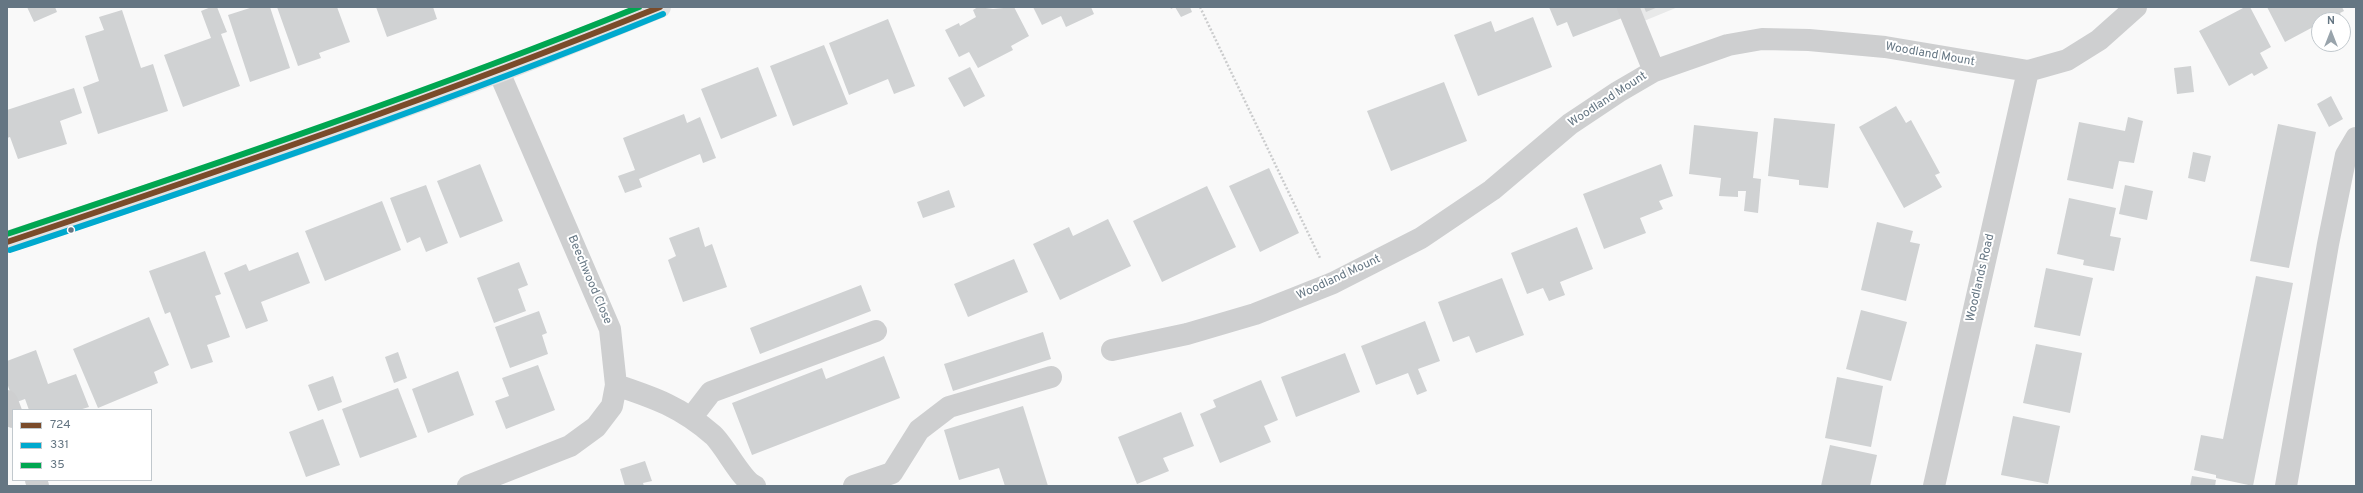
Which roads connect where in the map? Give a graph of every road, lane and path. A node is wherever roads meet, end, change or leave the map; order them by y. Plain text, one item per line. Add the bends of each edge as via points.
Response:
1 (660, 7) edge
2 (1200, 7) edge
3 (1628, 7) edge
4 (2136, 7) edge
5 (1654, 71) junction
6 (2028, 71) junction
7 (499, 72) junction
8 (2356, 138) edge
9 (7, 242) edge
10 (1321, 260) dead end
11 (876, 331) dead end
12 (1112, 350) dead end
13 (1051, 377) dead end
14 (616, 385) junction
15 (7, 401) edge
16 (12, 415) edge
17 (691, 418) junction
18 (737, 478) edge
19 (468, 486) edge
20 (755, 486) edge
21 (854, 486) edge
22 (1934, 486) edge
23 (2286, 486) edge

1 - 7 main road
2 - 10 path
3 - 5 street
4 - 6 street, Woodland Mount via 2099,40 2068,60
5 - 6 street, Woodland Mount via 1728,45 1762,39 1809,40 1885,47
5 - 12 street, Woodland Mount via 1570,124 1492,190 1407,245 1333,283 1255,314 1187,334
6 - 22 street, Woodlands Road
7 - 9 main road via 226,170
7 - 14 street, Beechwood Close via 610,329
8 - 23 street via 2346,155 2328,244
11 - 17 street via 711,392
13 - 21 street via 949,407 919,430 892,473
14 - 17 street via 679,409
14 - 19 street, Beechwood Close via 612,406 600,422 570,446
15 - 16 street
17 - 18 street via 714,436
18 - 20 street

